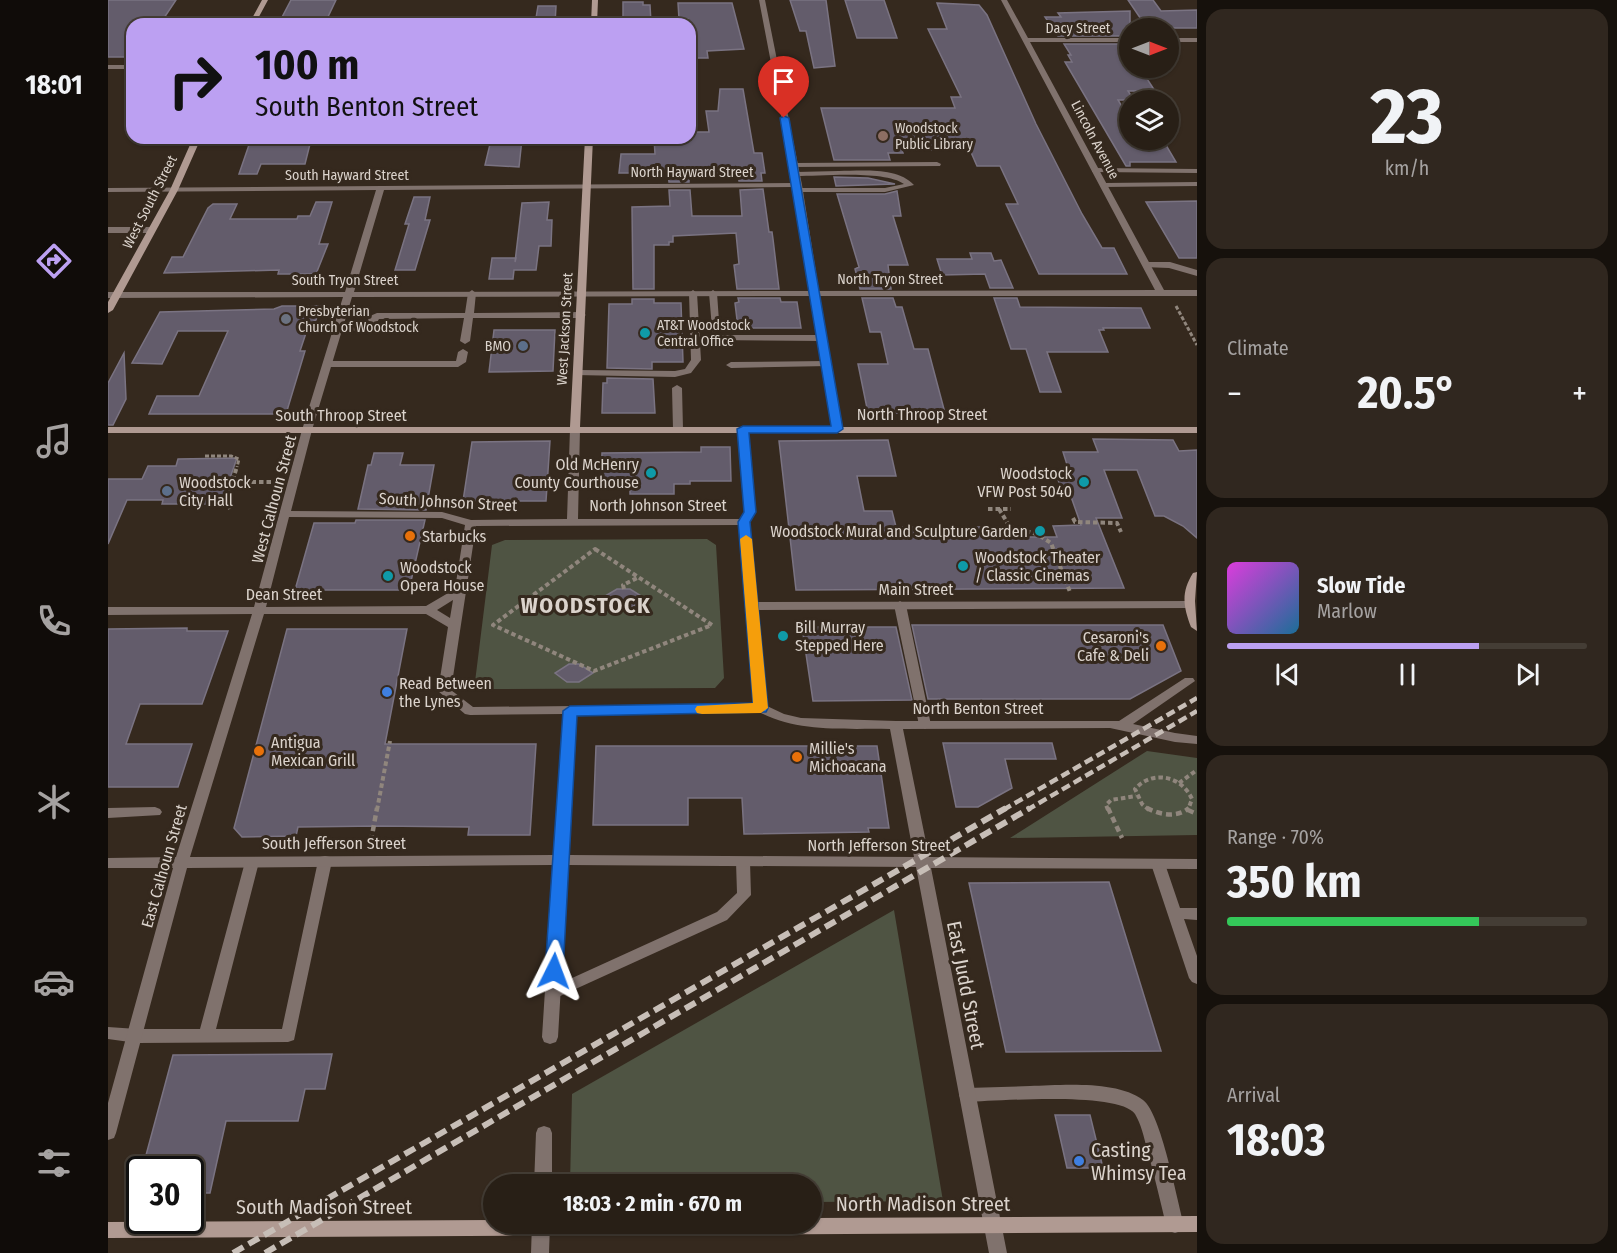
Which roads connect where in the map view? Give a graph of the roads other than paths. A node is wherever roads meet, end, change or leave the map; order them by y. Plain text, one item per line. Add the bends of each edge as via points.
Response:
1 (265, 0) edge
2 (595, 0) edge
3 (762, 0) edge
4 (1004, 0) edge
5 (255, 18) edge
6 (594, 18) edge
7 (1026, 40) junction
8 (1119, 40) edge
9 (1179, 40) edge
10 (1197, 40) edge
11 (108, 67) edge
12 (126, 67) edge
13 (194, 144) edge
14 (589, 144) edge
15 (937, 164) dead end
16 (794, 165) junction
17 (1095, 170) junction
18 (1197, 171) edge
19 (796, 174) junction
20 (1197, 184) edge
21 (1104, 185) junction
22 (587, 186) junction
23 (798, 188) junction
24 (381, 189) junction
25 (108, 190) edge
26 (174, 190) junction
27 (108, 230) edge
28 (152, 231) junction
29 (1146, 265) junction
30 (1197, 273) edge
31 (350, 293) junction
32 (693, 293) junction
33 (713, 293) junction
34 (814, 293) junction
35 (1165, 293) junction
36 (1197, 293) edge
37 (472, 294) junction
38 (582, 294) junction
39 (112, 295) edge
40 (108, 310) edge
41 (581, 315) junction
42 (468, 316) junction
43 (339, 328) junction
44 (822, 338) junction
45 (465, 341) dead end
46 (463, 352) dead end
47 (328, 364) junction
48 (826, 364) junction
49 (731, 365) dead end
50 (578, 373) junction
51 (677, 388) dead end
52 (575, 429) junction
53 (678, 429) junction
54 (743, 429) junction
55 (837, 429) junction
56 (108, 430) edge
57 (307, 430) junction
58 (1197, 430) edge
59 (286, 514) junction
60 (572, 522) junction
61 (744, 522) junction
62 (471, 523) junction
63 (1197, 575) edge
64 (460, 591) junction
65 (1188, 604) junction
66 (900, 605) junction
67 (753, 606) junction
68 (428, 610) junction
69 (108, 611) edge
70 (259, 611) junction
71 (455, 626) junction
72 (1197, 627) edge
73 (1190, 681) dead end
74 (761, 708) junction
75 (570, 711) junction
76 (896, 725) junction
77 (925, 725) junction
78 (1121, 726) junction
79 (1197, 740) edge
80 (155, 812) dead end
81 (109, 815) edge
82 (561, 860) junction
83 (325, 861) junction
84 (252, 862) junction
85 (743, 862) junction
86 (108, 863) edge
87 (181, 864) junction
88 (921, 864) junction
89 (1158, 864) junction
90 (1197, 864) edge
91 (1175, 913) junction
92 (1197, 914) edge
93 (1197, 978) edge
94 (553, 993) junction
95 (108, 1033) edge
96 (136, 1036) junction
97 (206, 1036) junction
98 (550, 1037) dead end
99 (967, 1095) junction
100 (108, 1133) edge
101 (544, 1133) dead end
102 (543, 1174) edge
103 (1197, 1224) edge
104 (1175, 1225) junction
105 (483, 1227) edge
106 (822, 1227) edge
107 (993, 1227) junction
108 (108, 1230) edge
109 (541, 1234) edge
110 (540, 1253) edge
111 (998, 1253) edge

1 - 5 street
2 - 6 street
3 - 16 street
4 - 7 street, Lincoln Avenue
7 - 8 street, Dacy Street
7 - 17 street, Lincoln Avenue
9 - 10 street
11 - 12 street
13 - 26 street, West South Street
14 - 22 street, West Jackson Street
15 - 16 street
16 - 19 street
17 - 18 street
17 - 21 street, Lincoln Avenue
19 - 23 street
19 - 23 street, North Hayward Street via 880,174 902,177 910,185 885,190
20 - 21 street
21 - 29 street, Lincoln Avenue
22 - 23 street, North Hayward Street
22 - 24 street, South Hayward Street
22 - 38 street, West Jackson Street
23 - 34 street
24 - 26 street, South Hayward Street
24 - 31 street, West Calhoun Street
25 - 26 street, South Hayward Street
26 - 28 street, West South Street
27 - 28 street
28 - 39 street, West South Street
29 - 30 street via 1170,265
29 - 35 street, Lincoln Avenue
31 - 37 street, South Tryon Street
31 - 39 street, South Tryon Street
31 - 43 street, West Calhoun Street
32 - 33 street, North Tryon Street
32 - 38 street, North Tryon Street
32 - 50 street via 696,360 688,371
33 - 34 street, North Tryon Street
33 - 44 street via 716,338
34 - 35 street, North Tryon Street
34 - 44 street
35 - 36 street, North Tryon Street
37 - 38 street, South Tryon Street
37 - 42 street
38 - 41 street, West Jackson Street
39 - 40 street, West South Street
41 - 42 street
41 - 50 street, West Jackson Street
42 - 43 street via 377,316 370,327
42 - 45 street
43 - 47 street, West Calhoun Street
44 - 48 street
46 - 47 street via 458,364
47 - 57 street, West Calhoun Street
48 - 49 street
48 - 55 street
50 - 52 street, West Jackson Street
51 - 53 street
52 - 53 street, North Throop Street
52 - 57 street, South Throop Street
52 - 60 street, West Jackson Street
53 - 54 street, North Throop Street
54 - 55 street, North Throop Street
54 - 61 street via 750,512
55 - 58 street, North Throop Street
56 - 57 street, South Throop Street
57 - 59 street, West Calhoun Street
59 - 62 street, South Johnson Street via 442,515
59 - 70 street, West Calhoun Street
60 - 61 street, North Johnson Street
60 - 62 street, South Johnson Street
61 - 67 street
62 - 64 street
63 - 65 street via 1189,586
64 - 68 street
64 - 71 street
65 - 66 street, Main Street
65 - 72 street
66 - 67 street, Main Street
66 - 77 street
67 - 74 street
68 - 70 street, Dean Street
68 - 71 street
69 - 70 street, Dean Street
70 - 87 street, East Calhoun Street
71 - 75 street via 444,691 470,711
73 - 78 street
74 - 75 street
74 - 76 street, North Benton Street via 801,722
75 - 82 street
76 - 77 street, North Benton Street
76 - 88 street, East Judd Street
77 - 78 street, North Benton Street
78 - 79 street, North Benton Street
80 - 81 street
82 - 83 street, South Jefferson Street
82 - 85 street, North Jefferson Street
82 - 94 street
83 - 84 street, South Jefferson Street
83 - 97 street via 288,1035
84 - 87 street, South Jefferson Street
84 - 97 street
85 - 88 street, North Jefferson Street
85 - 94 street via 744,895 722,916
86 - 87 street, South Jefferson Street
87 - 96 street, East Calhoun Street
88 - 89 street, North Jefferson Street
88 - 99 street, East Judd Street
89 - 90 street, North Jefferson Street
89 - 91 street
91 - 92 street
91 - 93 street
94 - 98 street
95 - 96 street
96 - 97 street
96 - 100 street, East Calhoun Street
99 - 104 street via 1116,1094 1138,1105
99 - 107 street, East Judd Street
101 - 102 street
103 - 104 street, North Madison Street
104 - 107 street, North Madison Street
105 - 108 street, South Madison Street
106 - 107 street, North Madison Street
107 - 111 street, East Judd Street
109 - 110 street

